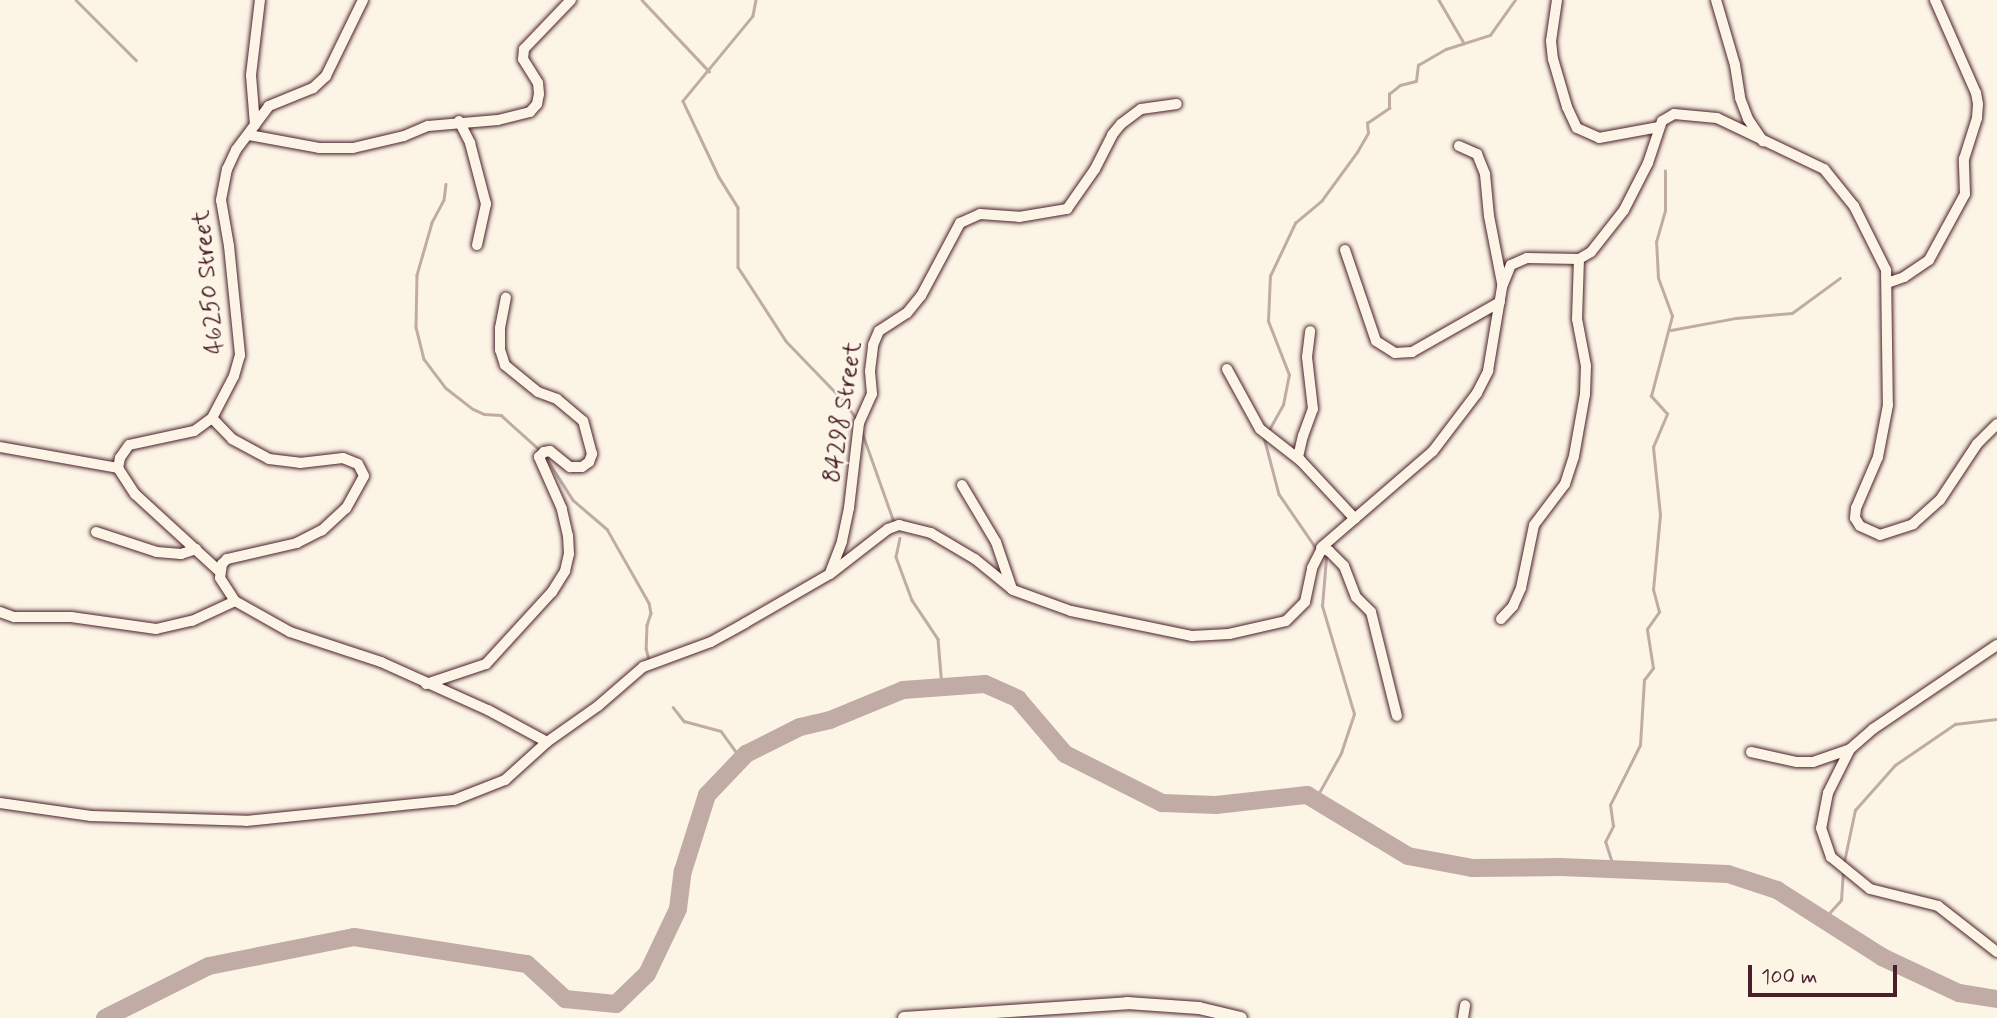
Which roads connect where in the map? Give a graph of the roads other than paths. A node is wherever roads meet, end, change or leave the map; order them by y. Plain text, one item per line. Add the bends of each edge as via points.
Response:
1 (260, 0) edge
2 (363, 0) edge
3 (571, 0) edge
4 (1557, 0) edge
5 (1717, 0) edge
6 (1936, 0) edge
7 (1177, 104) dead end
8 (459, 121) junction
9 (255, 125) junction
10 (1660, 127) junction
11 (249, 135) junction
12 (1763, 141) junction
13 (1459, 146) dead end
14 (477, 245) dead end
15 (1345, 250) dead end
16 (1578, 259) junction
17 (1887, 283) junction
18 (1502, 287) junction
19 (506, 298) dead end
20 (1500, 302) junction
21 (1310, 331) dead end
22 (1227, 369) dead end
23 (212, 418) junction
24 (1997, 424) edge
25 (0, 447) edge
26 (1301, 461) junction
27 (118, 468) junction
28 (962, 485) dead end
29 (1355, 519) junction
30 (96, 532) dead end
31 (1321, 548) junction
32 (196, 549) junction
33 (219, 571) junction
34 (830, 573) junction
35 (1013, 590) junction
36 (235, 601) junction
37 (0, 612) edge
38 (1501, 619) dead end
39 (1997, 645) edge
40 (426, 684) junction
41 (1398, 716) dead end
42 (547, 742) junction
43 (1850, 749) junction
44 (1751, 752) dead end
45 (0, 803) edge
46 (1997, 952) edge
47 (1465, 1004) dead end
48 (1173, 1012) edge
49 (904, 1018) edge
50 (1241, 1018) edge
51 (1462, 1018) edge

1 - 9 street via 251,75
2 - 9 street, 46250 Street via 326,76 313,88 276,101
3 - 8 street via 524,49 523,59 538,83 539,94 530,112 498,120
4 - 10 street via 1553,59 1577,128 1599,138
5 - 12 street via 1740,97
6 - 17 street via 1978,104 1964,159 1965,194 1930,260
7 - 34 street, 84298 Street via 1141,109 1121,124 1066,209 1019,217 980,214 960,223 920,296 907,313 879,331 870,371 872,394 859,423 848,514
8 - 11 street via 353,148 319,148
8 - 14 street via 470,143 486,204
9 - 11 street, 46250 Street
10 - 12 street via 1661,121 1674,114 1708,116
10 - 16 street via 1625,210 1591,252
11 - 23 street, 46250 Street via 231,157 222,191 240,355
12 - 17 street via 1815,164 1832,177 1854,206 1886,270
13 - 18 street via 1477,154 1485,174
15 - 20 street via 1376,341 1395,353 1412,352
16 - 18 street via 1518,260
16 - 38 street via 1577,319 1587,366 1574,456 1564,484 1534,526 1521,588
17 - 24 street via 1888,405 1878,457 1856,508 1860,526 1880,535 1913,524 1940,500 1977,444
18 - 20 street
19 - 40 street via 500,328 505,365 583,421 592,454 582,467 570,467 550,451 539,457 562,509 568,536 565,571 552,592 486,664
20 - 29 street via 1488,372 1477,393 1433,451
21 - 26 street via 1307,357 1313,409 1298,457
22 - 26 street via 1260,429
23 - 27 street via 194,431 130,445
23 - 33 street via 232,439 269,459 290,463 343,458 358,464 364,476 346,508 322,530 289,545 235,556
25 - 27 street
26 - 29 street
27 - 32 street via 135,494
28 - 35 street via 996,542
29 - 31 street
30 - 32 street via 157,552 181,554
31 - 35 street via 1305,601 1294,617 1229,634 1168,633 1071,611
31 - 41 street via 1344,566 1356,597 1371,612
32 - 33 street
33 - 36 street
34 - 35 street via 899,525 931,533 956,547
34 - 42 street via 710,642 643,667
36 - 37 street via 192,621 156,629
36 - 40 street via 299,636 381,662
39 - 43 street
40 - 42 street
42 - 45 street via 505,780 454,800 246,821 91,816
43 - 44 street via 1813,762
43 - 46 street via 1835,777 1822,820 1821,833 1831,857 1870,889 1938,906
47 - 51 street
48 - 49 street via 1127,1003
48 - 50 street

